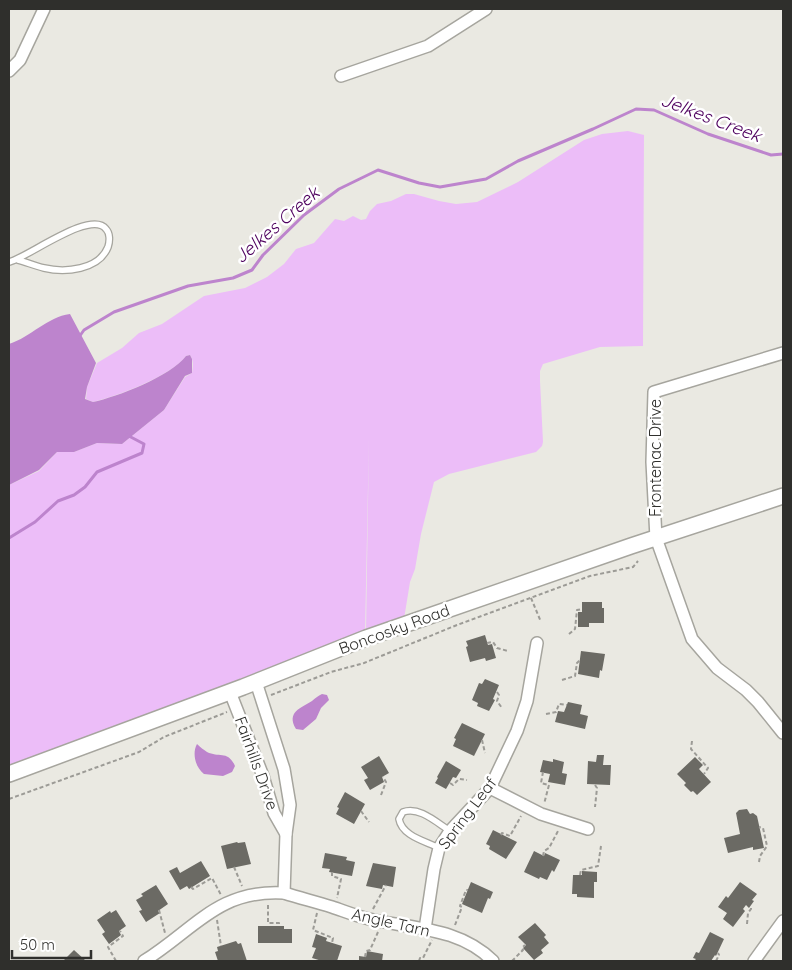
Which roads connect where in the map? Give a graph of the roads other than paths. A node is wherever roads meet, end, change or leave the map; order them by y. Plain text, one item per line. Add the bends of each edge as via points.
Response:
1 (44, 9) edge
2 (486, 9) edge
3 (9, 70) edge
4 (341, 76) dead end
5 (18, 260) junction
6 (9, 262) edge
7 (783, 353) edge
8 (783, 496) edge
9 (656, 538) junction
10 (537, 643) dead end
11 (256, 682) junction
12 (230, 692) junction
13 (783, 733) edge
14 (9, 774) edge
15 (490, 788) junction
16 (588, 829) dead end
17 (450, 830) junction
18 (286, 834) junction
19 (439, 848) junction
20 (284, 893) junction
21 (782, 926) edge
22 (425, 929) junction
23 (144, 961) edge
24 (493, 961) edge
25 (754, 961) edge

1 - 3 street via 20,60
2 - 4 street via 428,46
5 - 5 lane via 58,270 90,264 101,258 107,249 110,242 108,231 96,224 73,230
5 - 6 lane
7 - 9 street, Frontenac Drive via 654,392 652,462
8 - 9 street, Boncosky Road
9 - 11 street, Boncosky Road via 366,638
9 - 13 street via 692,639 717,668 758,702
10 - 15 street, Spring Leaf via 525,708
11 - 12 street, Boncosky Road
11 - 18 street, Fairhills Drive via 284,769 290,805
12 - 14 street, Boncosky Road
12 - 18 street, Fairhills Drive via 274,813
15 - 16 street via 542,814
15 - 17 street, Spring Leaf
17 - 19 street, Spring Leaf
17 - 19 lane via 417,811 409,809 403,812 399,819 405,832
18 - 20 street, Fairhills Drive
19 - 22 street, Spring Leaf
20 - 22 street, Angle Tarn via 367,918
20 - 23 street via 249,895 224,904
21 - 25 street
22 - 24 street, Angle Tarn via 462,939

